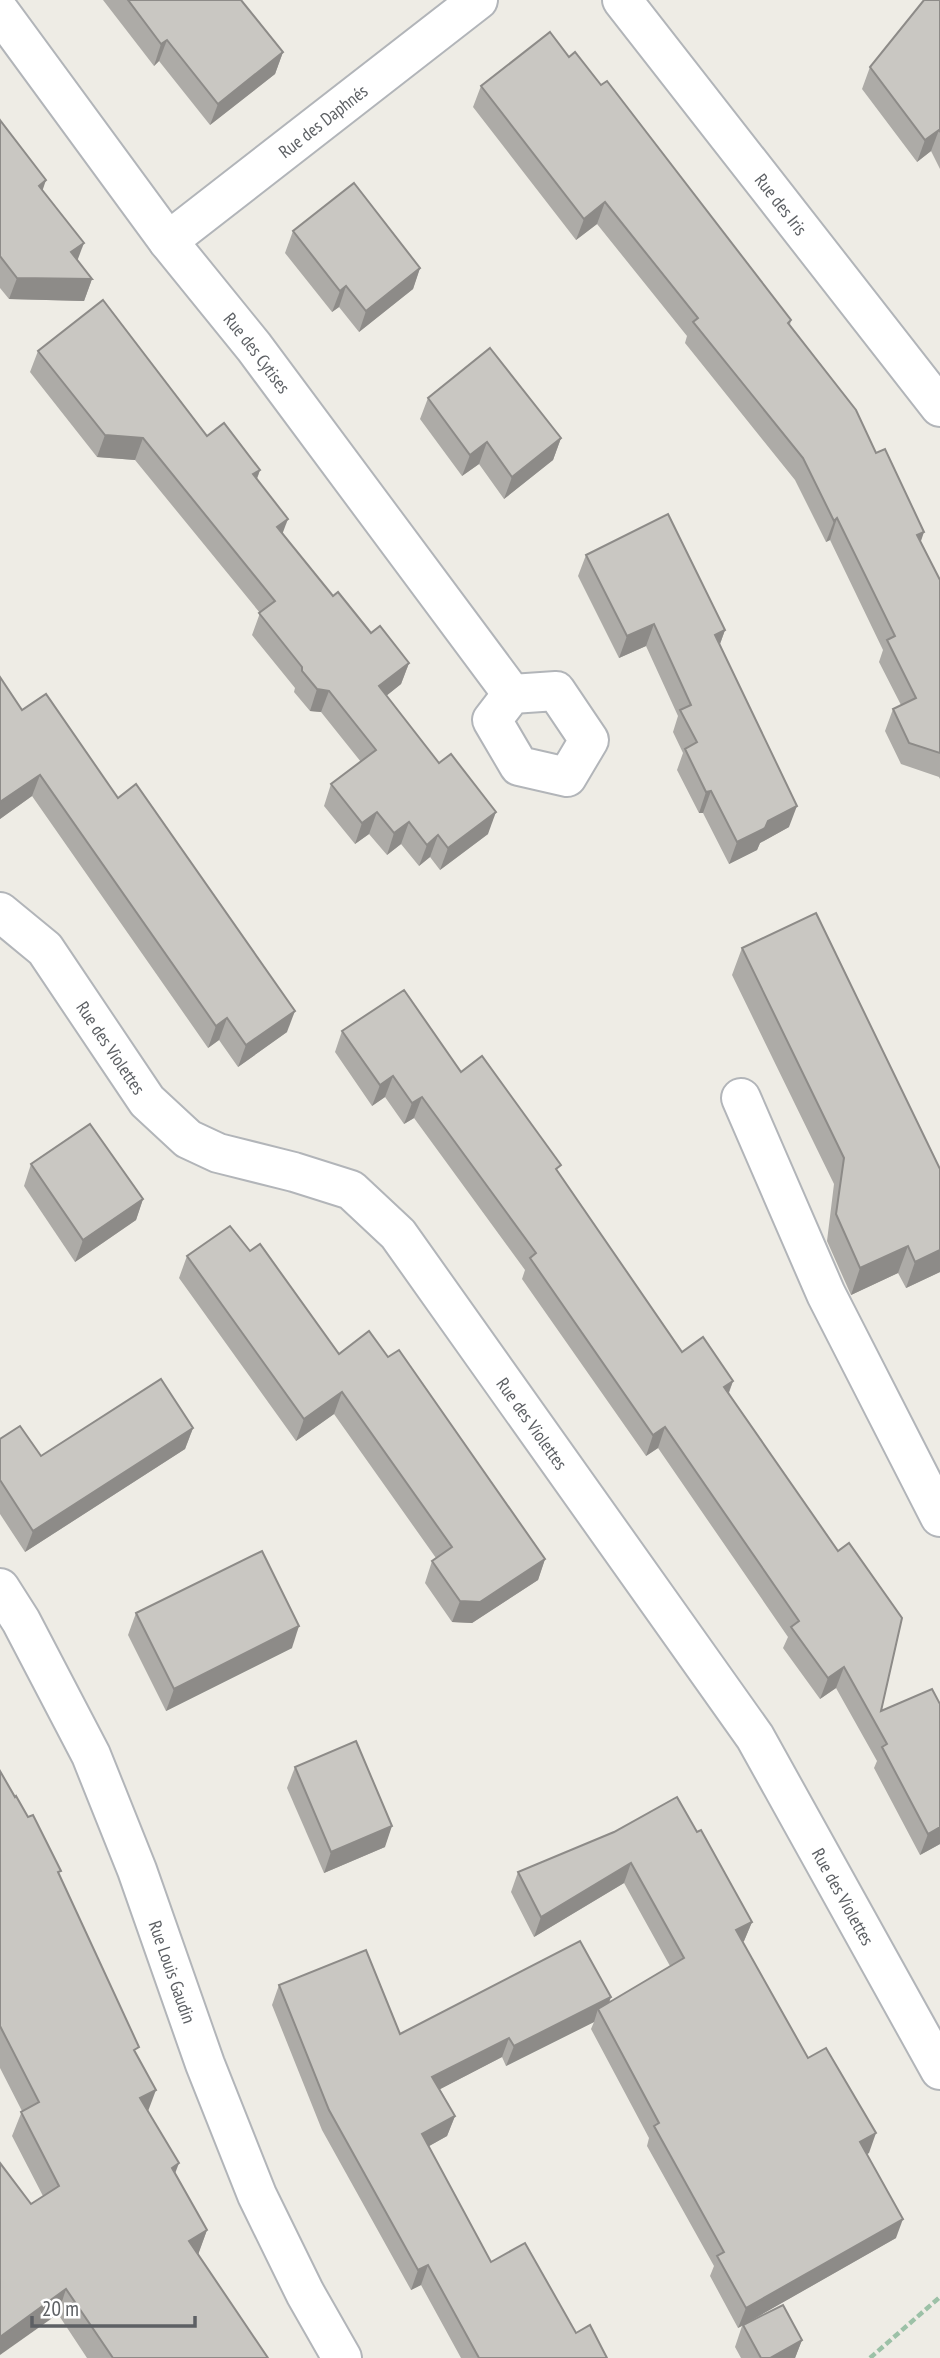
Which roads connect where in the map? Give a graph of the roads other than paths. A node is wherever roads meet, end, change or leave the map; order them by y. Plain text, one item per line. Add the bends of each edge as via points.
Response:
1 (478, 0) edge
2 (622, 0) edge
3 (0, 12) edge
4 (168, 241) junction
5 (940, 407) edge
6 (512, 694) dead end
7 (0, 912) edge
8 (741, 1098) dead end
9 (940, 1517) edge
10 (0, 1588) edge
11 (940, 2070) edge
12 (342, 2358) edge

1 - 4 street, Rue des Daphnés
2 - 5 street, Rue des Iris
3 - 4 street, Rue des Cytises
4 - 6 street, Rue des Cytises via 254,347
7 - 11 street, Rue des Violettes via 45,949 147,1101 188,1139 219,1153 351,1190 398,1234 755,1737
8 - 9 street via 825,1294
10 - 12 street, Rue Louis Gaudin via 91,1755 257,2195

